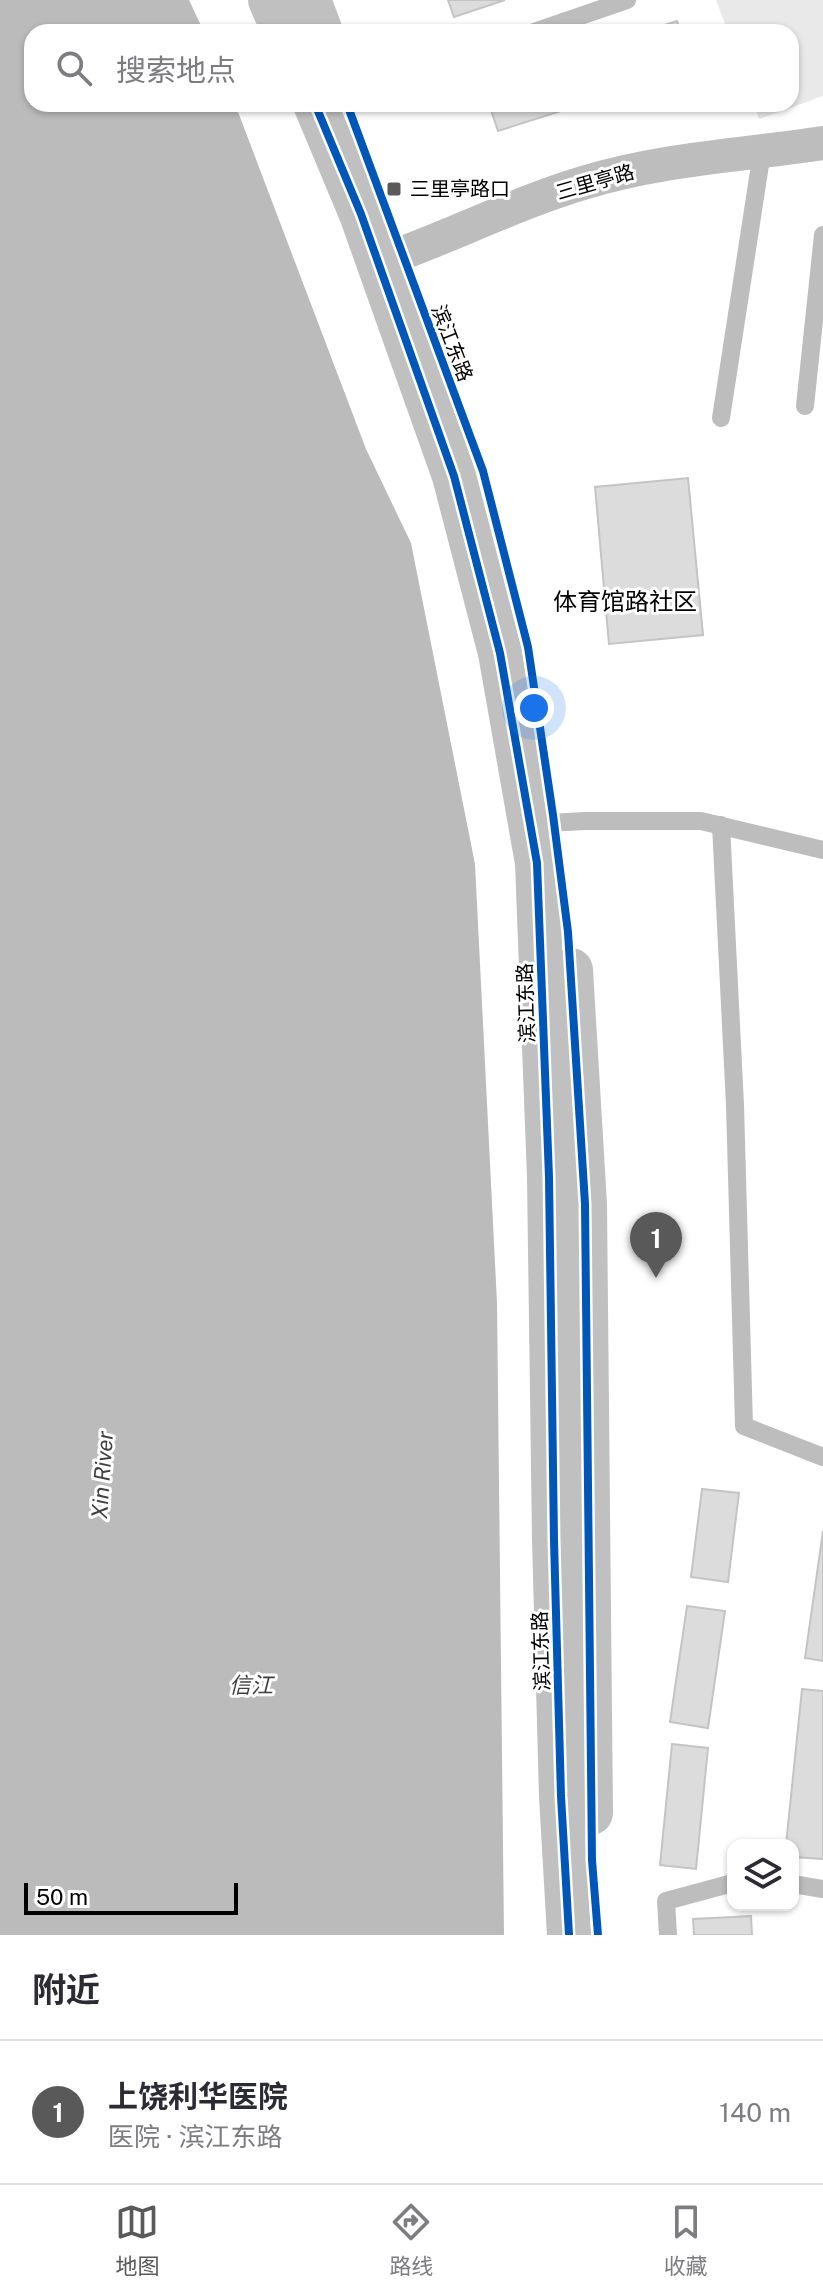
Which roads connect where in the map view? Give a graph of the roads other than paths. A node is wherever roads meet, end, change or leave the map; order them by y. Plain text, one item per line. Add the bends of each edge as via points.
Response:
1 (270, 0) edge
2 (309, 0) edge
3 (627, 0) edge
4 (280, 24) edge
5 (318, 24) edge
6 (557, 24) edge
7 (318, 112) edge
8 (349, 112) edge
9 (823, 143) edge
10 (762, 152) junction
11 (823, 235) edge
12 (390, 258) junction
13 (805, 406) dead end
14 (721, 418) dead end
15 (542, 823) junction
16 (721, 825) junction
17 (823, 850) edge
18 (823, 1457) edge
19 (727, 1885) edge
20 (799, 1885) edge
21 (823, 1889) edge
22 (569, 1935) edge
23 (598, 1935) edge
24 (668, 1935) edge

1 - 4 main road
2 - 5 main road
3 - 6 lane
7 - 12 main road, 滨江东路 via 361,214
8 - 12 main road, 滨江东路
9 - 10 street, 三里亭路
10 - 12 street, 三里亭路 via 662,164 583,183
10 - 14 lane
11 - 13 lane
12 - 15 main road, 滨江东路 via 483,471 528,647
15 - 16 lane
15 - 22 main road, 滨江东路 via 537,863
15 - 23 main road, 滨江东路 via 568,932 585,1204 592,1860
16 - 17 lane
16 - 18 lane via 744,1426
19 - 24 lane via 666,1901
20 - 21 lane

